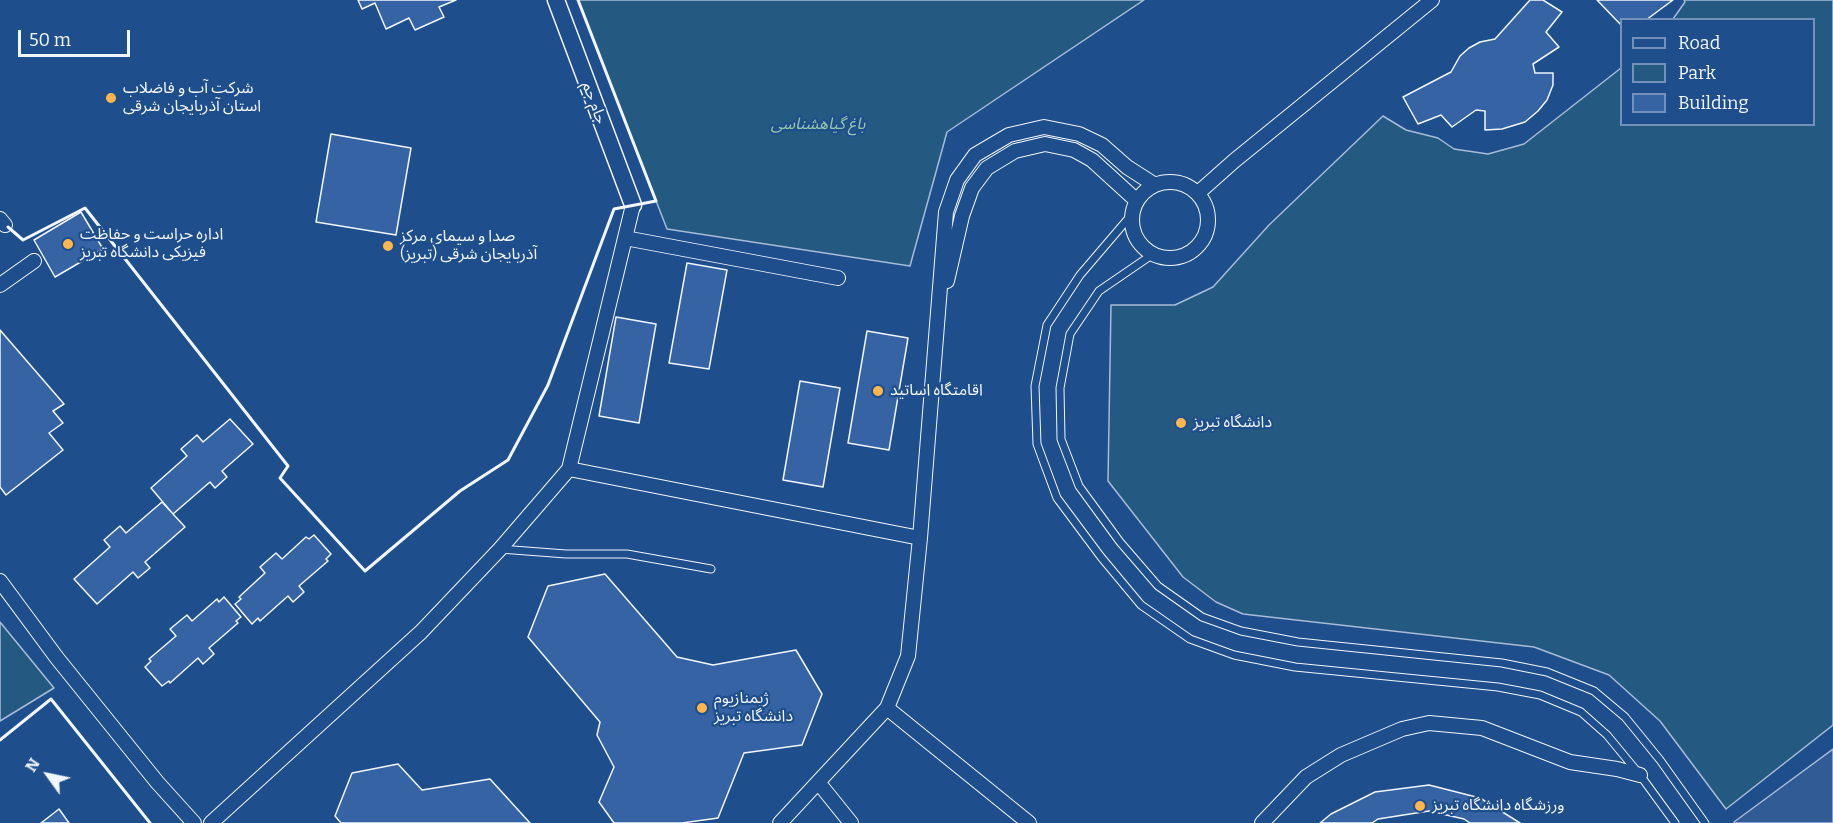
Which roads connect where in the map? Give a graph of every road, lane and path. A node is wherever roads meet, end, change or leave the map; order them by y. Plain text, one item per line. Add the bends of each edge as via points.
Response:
1 (556, 0) edge
2 (1432, 0) edge
3 (1155, 185) junction
4 (1198, 193) junction
5 (633, 205) joint
6 (1135, 207) junction
7 (625, 238) junction
8 (1153, 254) junction
9 (34, 261) dead end
10 (838, 278) dead end
11 (0, 285) edge
12 (937, 327) junction
13 (569, 469) junction
14 (920, 538) junction
15 (500, 549) junction
16 (711, 569) dead end
17 (0, 581) edge
18 (886, 708) junction
19 (1640, 775) junction
20 (818, 782) junction
21 (194, 823) edge
22 (211, 823) edge
23 (780, 823) edge
24 (851, 823) edge
25 (1029, 823) edge
26 (1263, 823) edge
27 (1674, 823) edge
28 (1705, 823) edge

1 - 5 street, جام جم
2 - 4 street
3 - 4 street via 1178,182
3 - 6 street via 1145,191
3 - 12 street via 1102,146 1079,134 1044,127 1009,135 975,155 957,180 946,212
4 - 8 street via 1205,203 1208,226 1197,247 1176,257
5 - 7 street
6 - 8 street via 1132,226 1137,238
6 - 12 street via 1092,160 1074,150 1045,144 1015,151 987,168 972,189 962,216
6 - 19 lane via 1080,275 1047,325 1035,386 1037,444 1057,498 1141,605 1190,639 1234,655 1295,667 1498,687 1540,695 1581,712 1607,735
7 - 10 street
7 - 13 street
8 - 28 lane via 1099,291 1070,334 1060,388 1061,438 1079,486 1158,586 1202,617 1241,631 1298,642 1502,663 1547,672 1594,691 1625,717
9 - 11 street
12 - 14 street
13 - 14 street
13 - 15 street
14 - 18 street via 908,656
15 - 16 lane via 627,554
15 - 22 street via 421,632
17 - 21 street via 64,667
18 - 20 street
18 - 25 street
19 - 26 street via 1570,762 1482,728 1429,723 1402,729 1341,755 1306,777
19 - 27 lane
20 - 23 street
20 - 24 street

